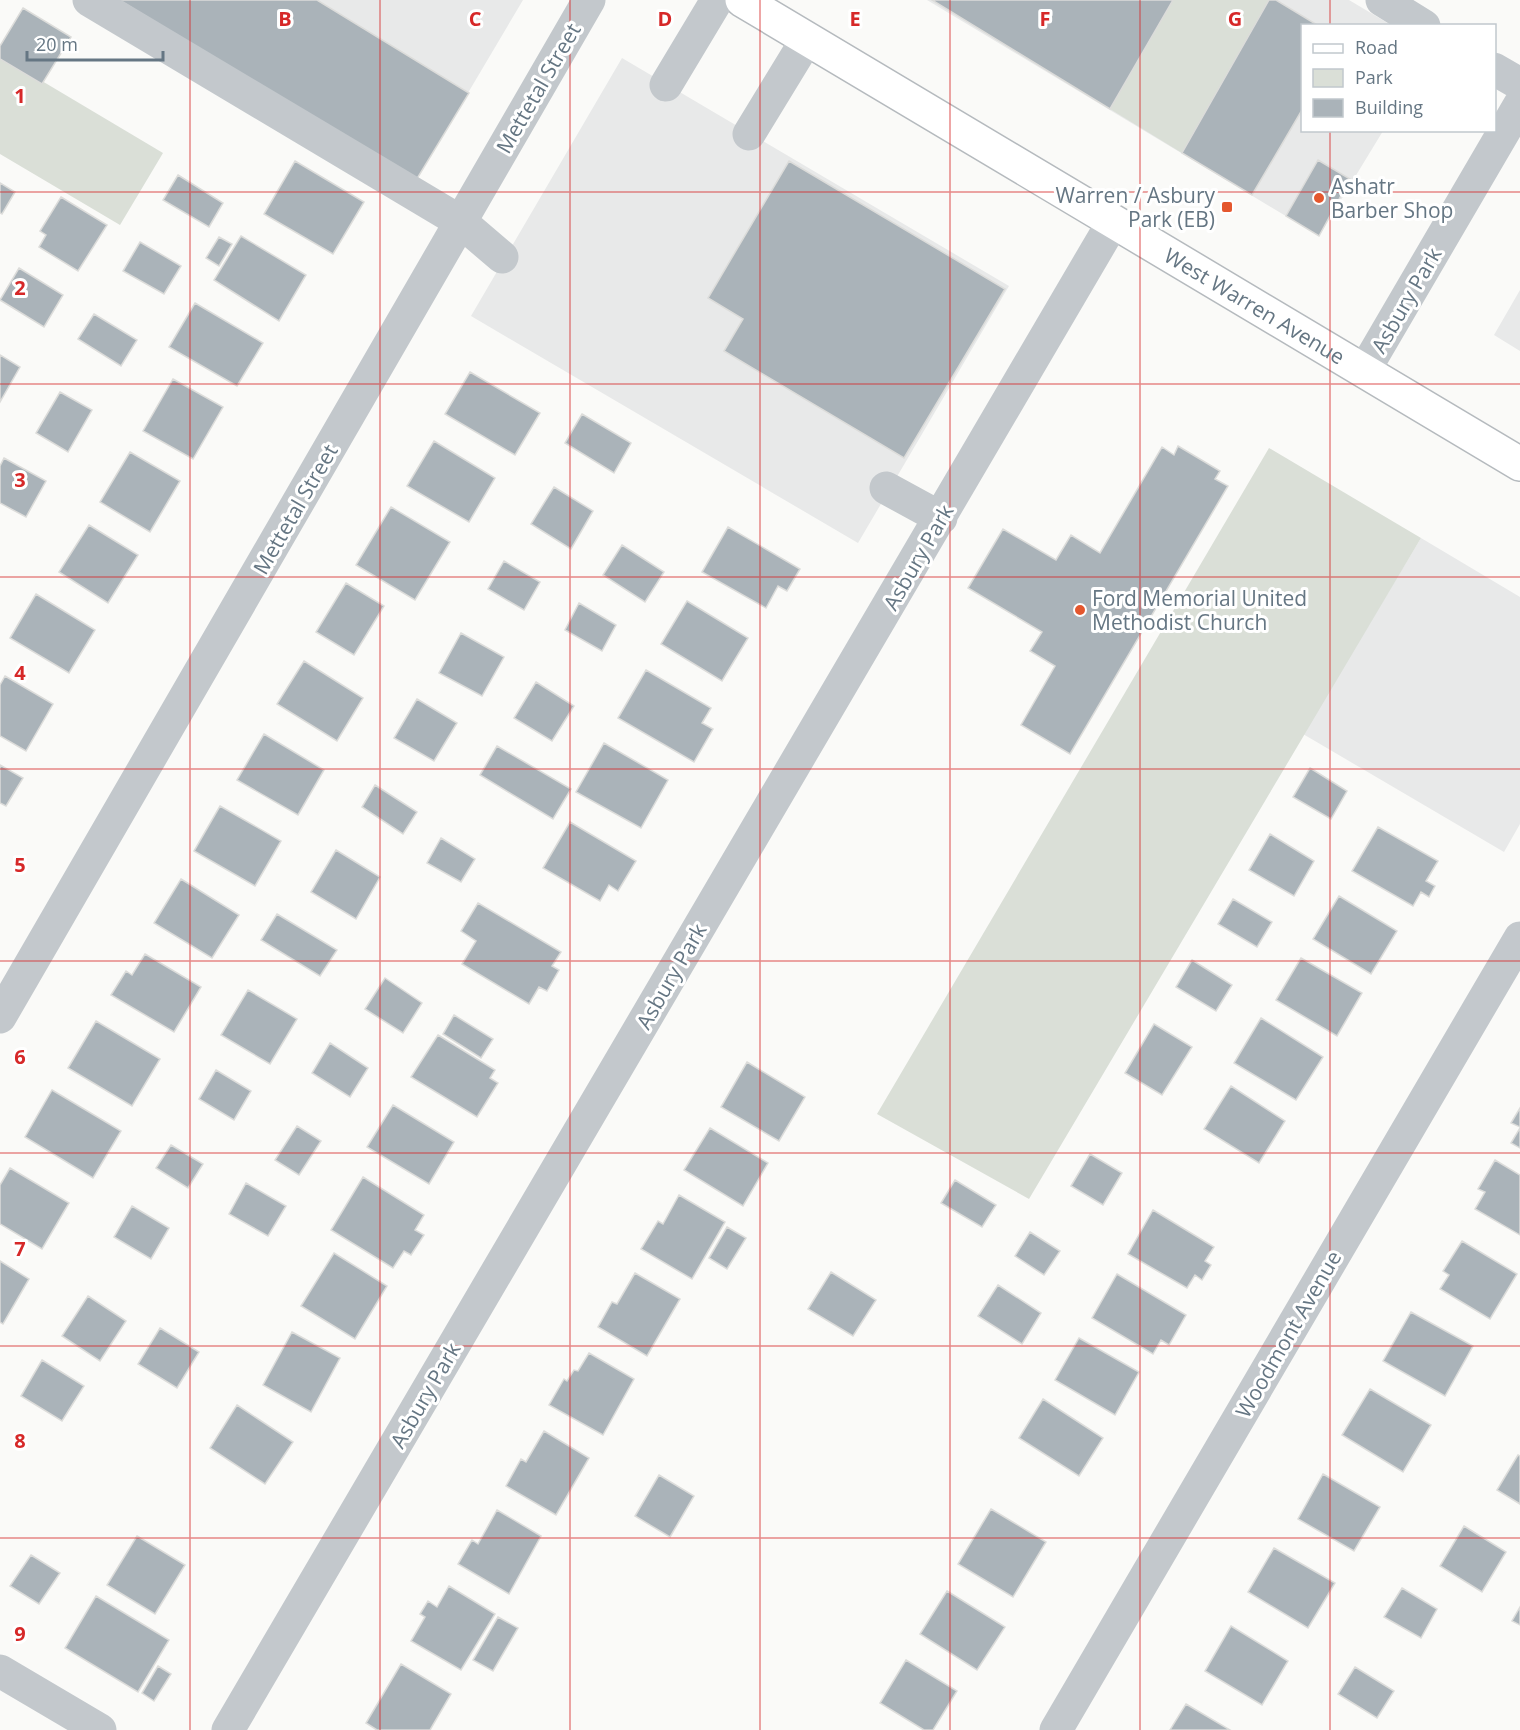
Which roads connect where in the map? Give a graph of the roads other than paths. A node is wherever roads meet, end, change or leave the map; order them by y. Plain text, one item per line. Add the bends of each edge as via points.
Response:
1 (89, 0) edge
2 (589, 0) edge
3 (717, 0) edge
4 (742, 0) edge
5 (1382, 0) edge
6 (1421, 24) edge
7 (807, 39) junction
8 (1496, 70) edge
9 (1520, 84) edge
10 (666, 85) dead end
11 (1520, 104) edge
12 (749, 134) dead end
13 (461, 222) junction
14 (1113, 222) junction
15 (502, 257) dead end
16 (1364, 370) junction
17 (1520, 464) edge
18 (886, 488) dead end
19 (941, 518) junction
20 (1520, 938) edge
21 (0, 1017) edge
22 (0, 1671) edge
23 (100, 1730) edge
24 (228, 1730) edge
25 (1056, 1730) edge

1 - 13 street
2 - 13 street, Mettetal Street
3 - 10 street
4 - 7 main road, West Warren Avenue
5 - 6 street
7 - 12 street
7 - 14 main road, West Warren Avenue
8 - 9 street
11 - 16 street, Asbury Park
13 - 15 street
13 - 21 street, Mettetal Street
14 - 16 main road, West Warren Avenue
14 - 19 street, Asbury Park
16 - 17 main road, West Warren Avenue
18 - 19 street
19 - 24 street, Asbury Park
20 - 25 street, Woodmont Avenue
22 - 23 street

